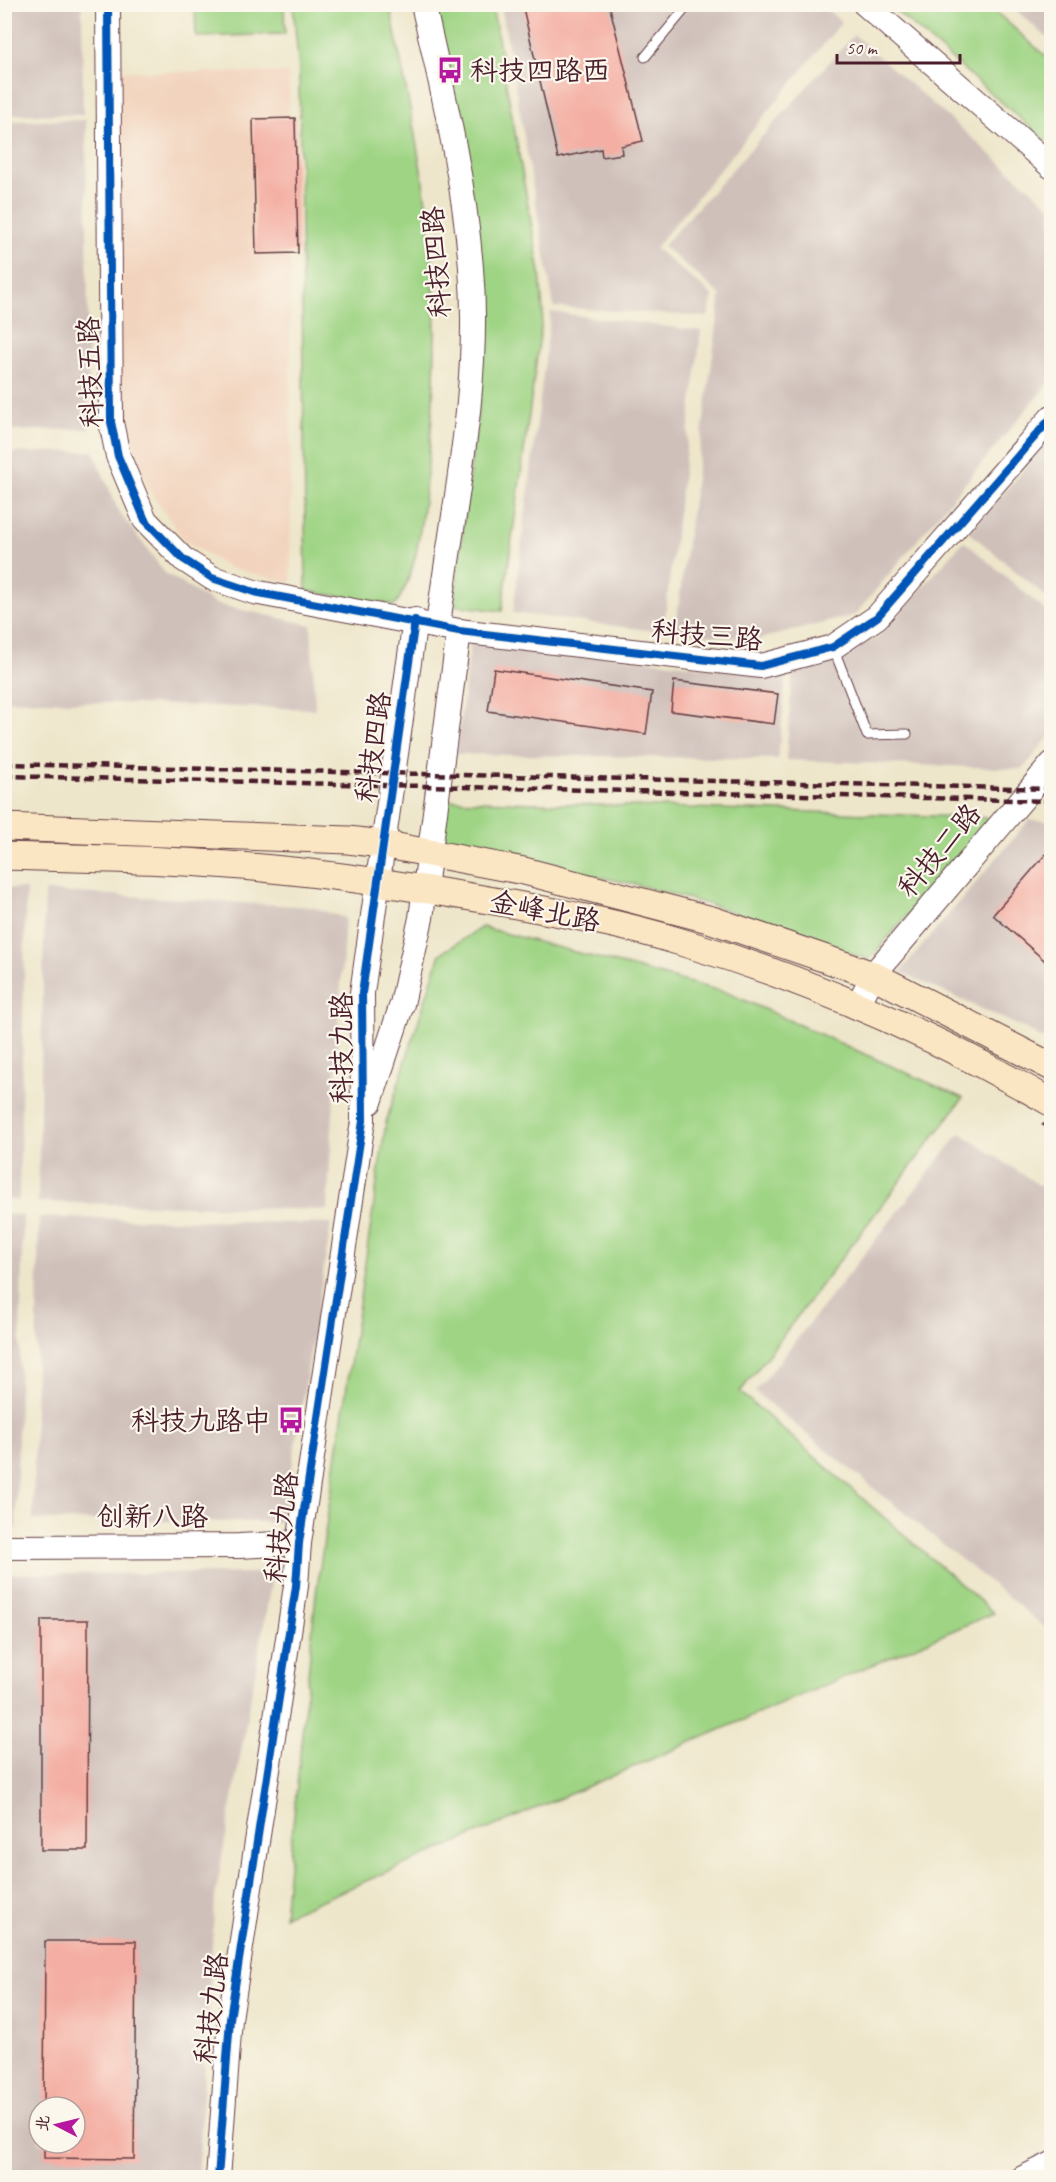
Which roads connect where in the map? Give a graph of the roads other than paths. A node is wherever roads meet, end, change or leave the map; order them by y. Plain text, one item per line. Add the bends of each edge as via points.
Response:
1 (108, 4) edge
2 (423, 4) edge
3 (689, 4) edge
4 (865, 4) edge
5 (645, 57) dead end
6 (1052, 167) edge
7 (1052, 417) edge
8 (437, 625) junction
9 (833, 647) junction
10 (908, 734) dead end
11 (1052, 764) edge
12 (4, 826) edge
13 (382, 844) junction
14 (430, 853) junction
15 (4, 856) edge
16 (377, 881) junction
17 (424, 889) junction
18 (873, 975) junction
19 (857, 1007) junction
20 (1052, 1067) edge
21 (1042, 1111) edge
22 (363, 1121) junction
23 (299, 1543) junction
24 (4, 1546) edge
25 (1052, 2164) edge
26 (218, 2178) edge
27 (1023, 2178) edge

1 - 8 street, 科技五路 via 111,422 118,456 145,520 183,559 212,578 254,592
2 - 8 street, 科技四路 via 457,153 471,269 471,385
3 - 5 lane
4 - 6 street
7 - 9 street, 科技三路 via 876,617
8 - 9 street, 科技三路 via 761,666
8 - 13 street, 科技四路
8 - 14 street, 科技四路
9 - 10 lane via 867,735
11 - 18 street, 科技二路
12 - 13 main road, 金峰北路
13 - 14 main road, 金峰北路
13 - 16 street, 科技四路
14 - 17 street, 科技四路
14 - 18 main road, 金峰北路 via 524,871 712,920
15 - 16 main road, 金峰北路 via 269,868
16 - 17 main road, 金峰北路
16 - 22 street, 科技九路 via 362,993
17 - 19 main road, 金峰北路 via 583,917 681,942
17 - 22 street, 科技九路 via 402,1004
18 - 19 street, 科技二路
18 - 20 main road, 金峰北路
19 - 21 main road, 金峰北路 via 974,1061
22 - 23 street, 科技九路
23 - 24 street, 创新八路
23 - 26 street, 科技九路 via 296,1586 230,2019
25 - 27 street

